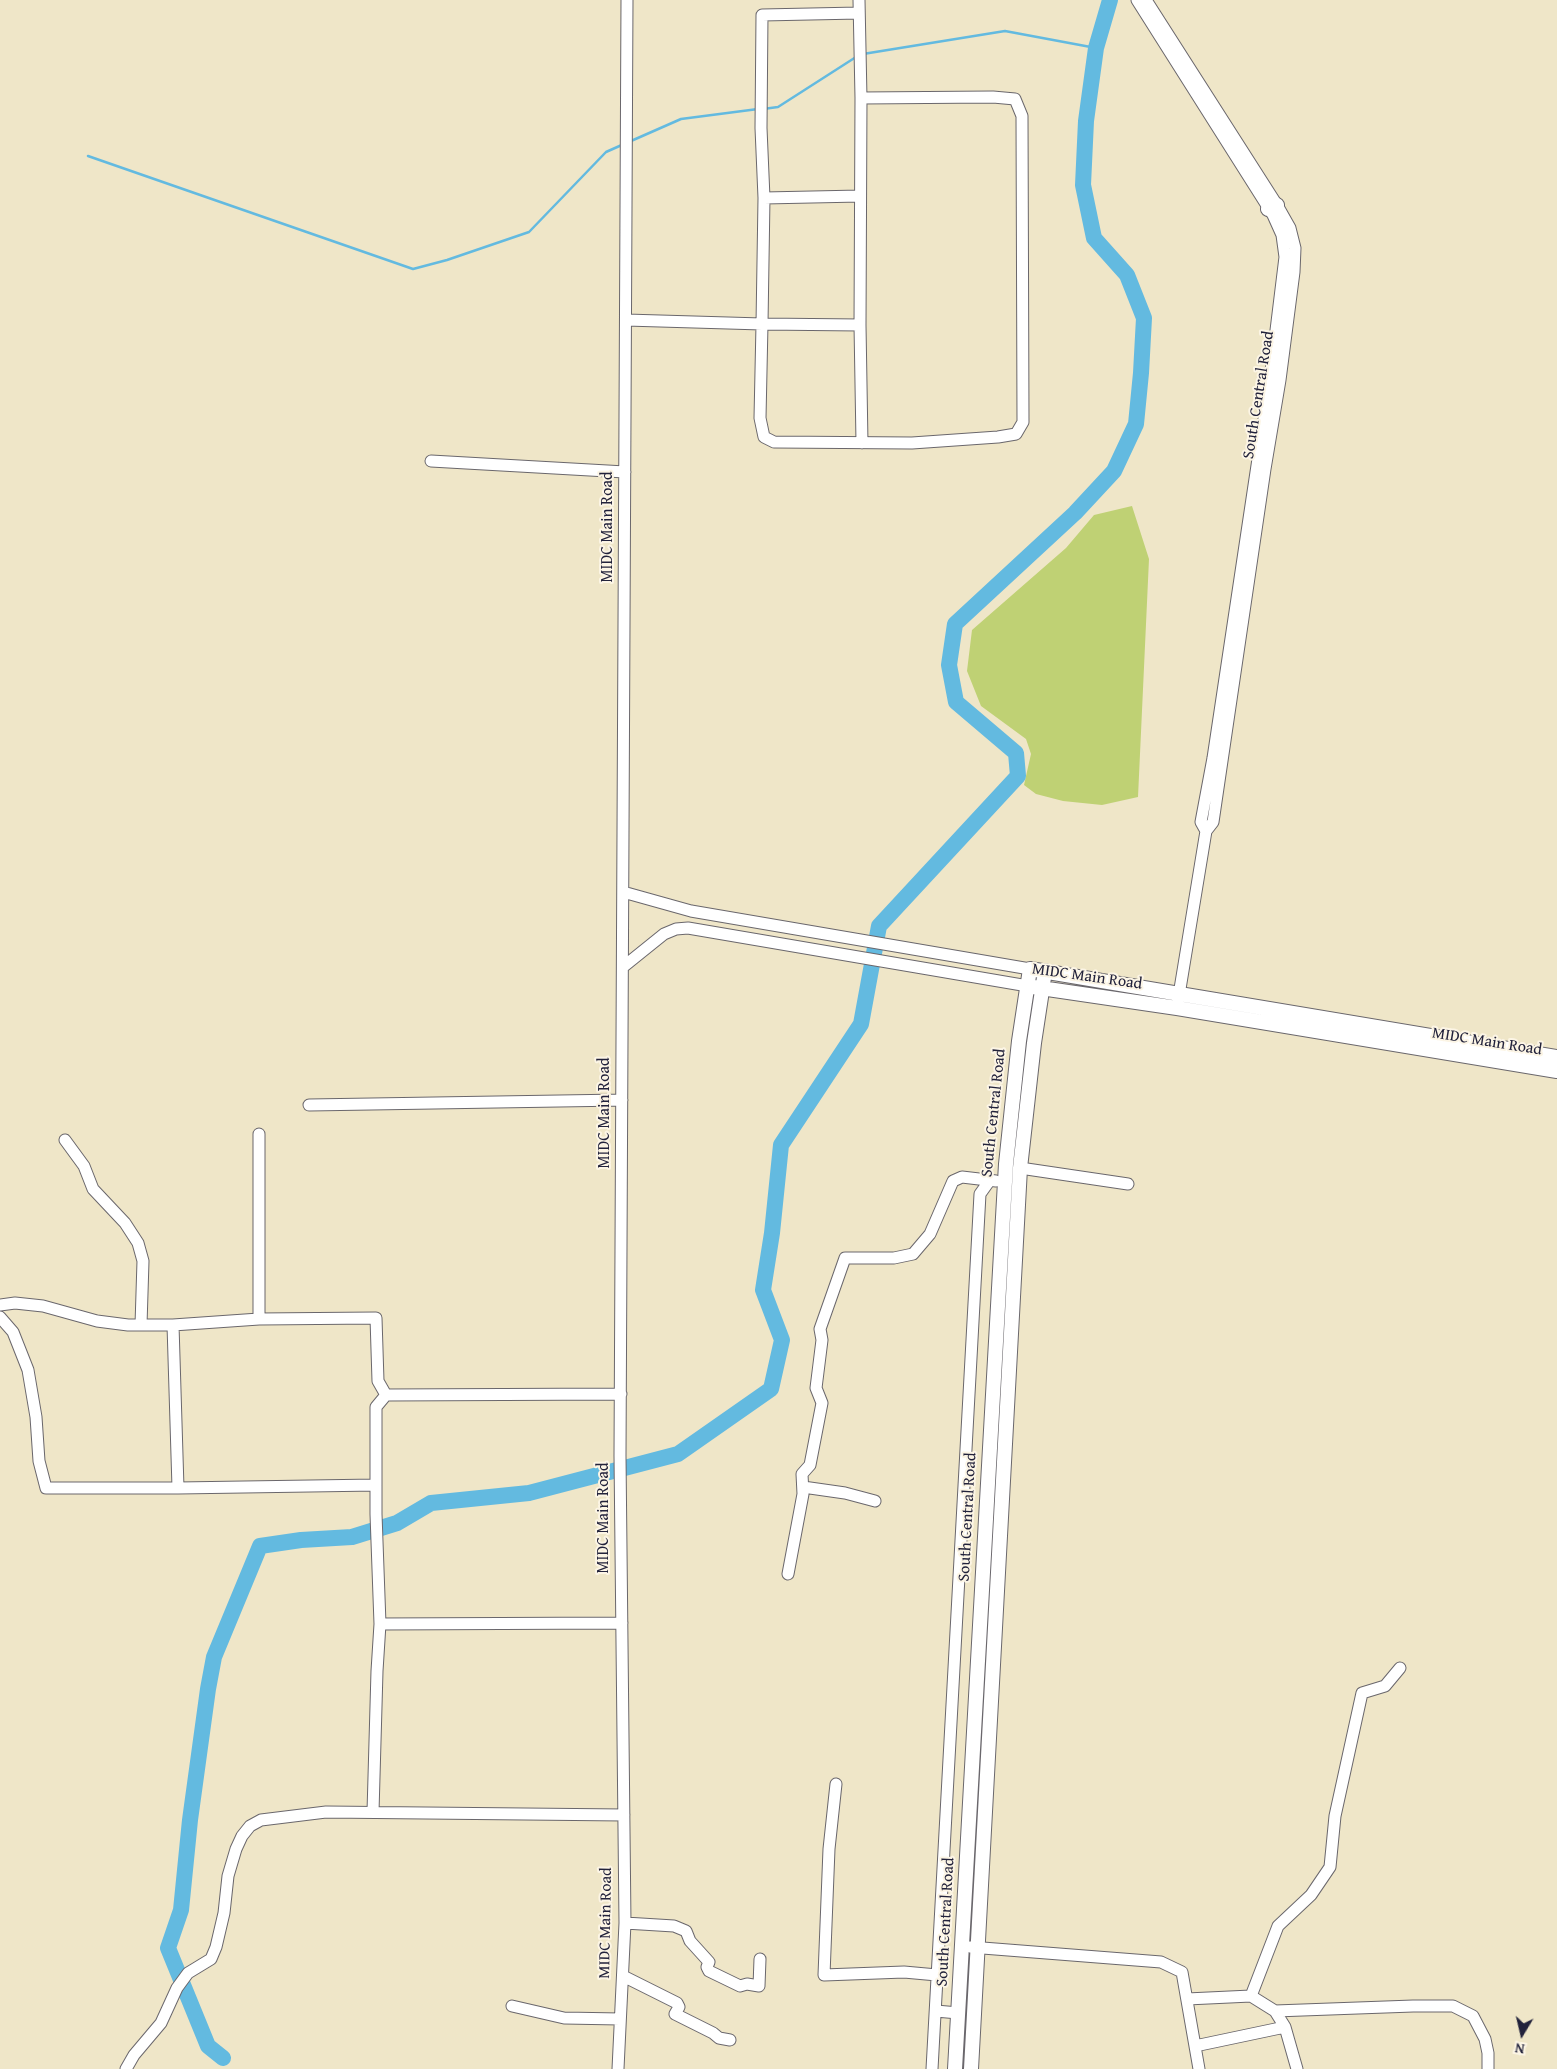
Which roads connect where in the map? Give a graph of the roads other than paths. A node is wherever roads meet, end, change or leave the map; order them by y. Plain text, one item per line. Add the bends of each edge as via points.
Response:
1 (627, 0) edge
2 (859, 0) edge
3 (1137, 0) edge
4 (1146, 0) edge
5 (859, 13) junction
6 (860, 98) junction
7 (860, 196) junction
8 (764, 198) junction
9 (1272, 207) junction
10 (626, 320) junction
11 (762, 324) junction
12 (860, 325) junction
13 (862, 443) junction
14 (431, 461) dead end
15 (625, 472) junction
16 (623, 892) junction
17 (623, 967) junction
18 (1030, 969) junction
19 (1045, 972) junction
20 (1028, 986) junction
21 (1043, 988) junction
22 (1179, 993) junction
23 (1177, 1008) junction
24 (1557, 1057) edge
25 (1557, 1071) edge
26 (622, 1100) junction
27 (309, 1105) dead end
28 (259, 1134) dead end
29 (65, 1140) dead end
30 (1020, 1168) junction
31 (990, 1180) junction
32 (1005, 1183) junction
33 (1128, 1184) dead end
34 (0, 1305) edge
35 (0, 1318) edge
36 (259, 1319) junction
37 (141, 1325) junction
38 (173, 1325) junction
39 (621, 1394) junction
40 (386, 1395) junction
41 (376, 1485) junction
42 (803, 1487) junction
43 (178, 1488) junction
44 (875, 1502) dead end
45 (982, 1568) junction
46 (998, 1570) junction
47 (788, 1574) dead end
48 (622, 1623) junction
49 (380, 1624) junction
50 (1400, 1668) dead end
51 (836, 1784) dead end
52 (373, 1812) junction
53 (624, 1815) junction
54 (625, 1923) junction
55 (962, 1946) junction
56 (978, 1947) junction
57 (760, 1959) dead end
58 (937, 1975) junction
59 (623, 1976) junction
60 (1251, 1996) junction
61 (1187, 1999) junction
62 (512, 2006) dead end
63 (936, 2011) junction
64 (1275, 2011) junction
65 (958, 2013) junction
66 (620, 2019) junction
67 (1285, 2027) junction
68 (730, 2040) dead end
69 (1195, 2046) junction
70 (126, 2069) edge
71 (618, 2069) edge
72 (932, 2069) edge
73 (955, 2069) edge
74 (971, 2069) edge
75 (1199, 2069) edge
76 (1297, 2069) edge
77 (1488, 2069) edge

1 - 10 street, MIDC Main Road
2 - 5 street
3 - 9 street, South Central Road
4 - 9 street, South Central Road
5 - 6 street
5 - 8 street via 762,14
6 - 7 street
6 - 13 street via 1015,99 1022,116 1022,422 1016,434 998,438
7 - 8 street
7 - 12 street
8 - 11 street
9 - 22 street, South Central Road via 1290,228 1295,248 1294,272 1213,822 1206,831
10 - 11 street
10 - 15 street, MIDC Main Road
11 - 12 street
11 - 13 street via 760,418 764,436 774,442
12 - 13 street
14 - 15 street
15 - 16 street, MIDC Main Road
16 - 17 street, MIDC Main Road
16 - 18 street, MIDC Main Road via 692,911
17 - 20 street, MIDC Main Road via 664,934 688,928
17 - 26 street, MIDC Main Road
18 - 19 main road, MIDC Main Road
18 - 20 main road, South Central Road
19 - 21 main road, South Central Road
19 - 22 main road, MIDC Main Road
20 - 21 main road, MIDC Main Road
20 - 32 main road, South Central Road via 1019,1041
21 - 23 main road, MIDC Main Road
21 - 30 main road, South Central Road
22 - 23 street, South Central Road
22 - 24 main road, MIDC Main Road
23 - 25 main road, MIDC Main Road
26 - 27 street
26 - 39 street, MIDC Main Road
28 - 36 street
29 - 37 street via 84,1166 93,1189 125,1223 138,1243 142,1260
30 - 33 street
30 - 46 main road, South Central Road
31 - 32 street
31 - 42 street via 962,1178 953,1181 930,1234 913,1254 894,1258 845,1258 820,1329 822,1340 816,1388 822,1403 810,1465 802,1474
31 - 58 street via 980,1194
32 - 45 main road, South Central Road
34 - 37 street via 43,1306 97,1321
35 - 43 street via 13,1332 28,1370 39,1461 46,1488
36 - 38 street
36 - 40 street via 376,1318 378,1381
37 - 38 street
38 - 43 street
39 - 40 street
39 - 48 street, MIDC Main Road
40 - 41 street via 376,1407
41 - 43 street
41 - 49 street
42 - 44 street
42 - 47 street
45 - 46 main road
45 - 55 main road, South Central Road
46 - 56 main road, South Central Road
48 - 49 street
48 - 53 street, MIDC Main Road
49 - 52 street
50 - 60 street via 1385,1686 1362,1694 1335,1816 1330,1867 1312,1895 1278,1926
51 - 58 street via 829,1849 824,1975 904,1972
52 - 53 street
52 - 70 street via 326,1812 261,1820 250,1826 233,1858 224,1913 211,1959 188,1973 160,2023
53 - 54 street, MIDC Main Road
54 - 57 street via 674,1926 686,1931 690,1941 709,1962 709,1972 740,1986 759,1986
54 - 59 street, MIDC Main Road
55 - 56 street
55 - 65 main road, South Central Road
56 - 61 street via 1161,1962 1182,1972
56 - 74 main road, South Central Road
58 - 63 street
59 - 66 street, MIDC Main Road
59 - 68 street via 677,2003 675,2014 719,2038
60 - 61 street
60 - 64 street
61 - 69 street
62 - 66 street via 564,2018
63 - 65 street
63 - 72 street
64 - 67 street
64 - 77 street via 1453,2006 1474,2016 1488,2053
65 - 73 main road, South Central Road
66 - 71 street, MIDC Main Road
67 - 69 street
67 - 76 street
69 - 75 street

